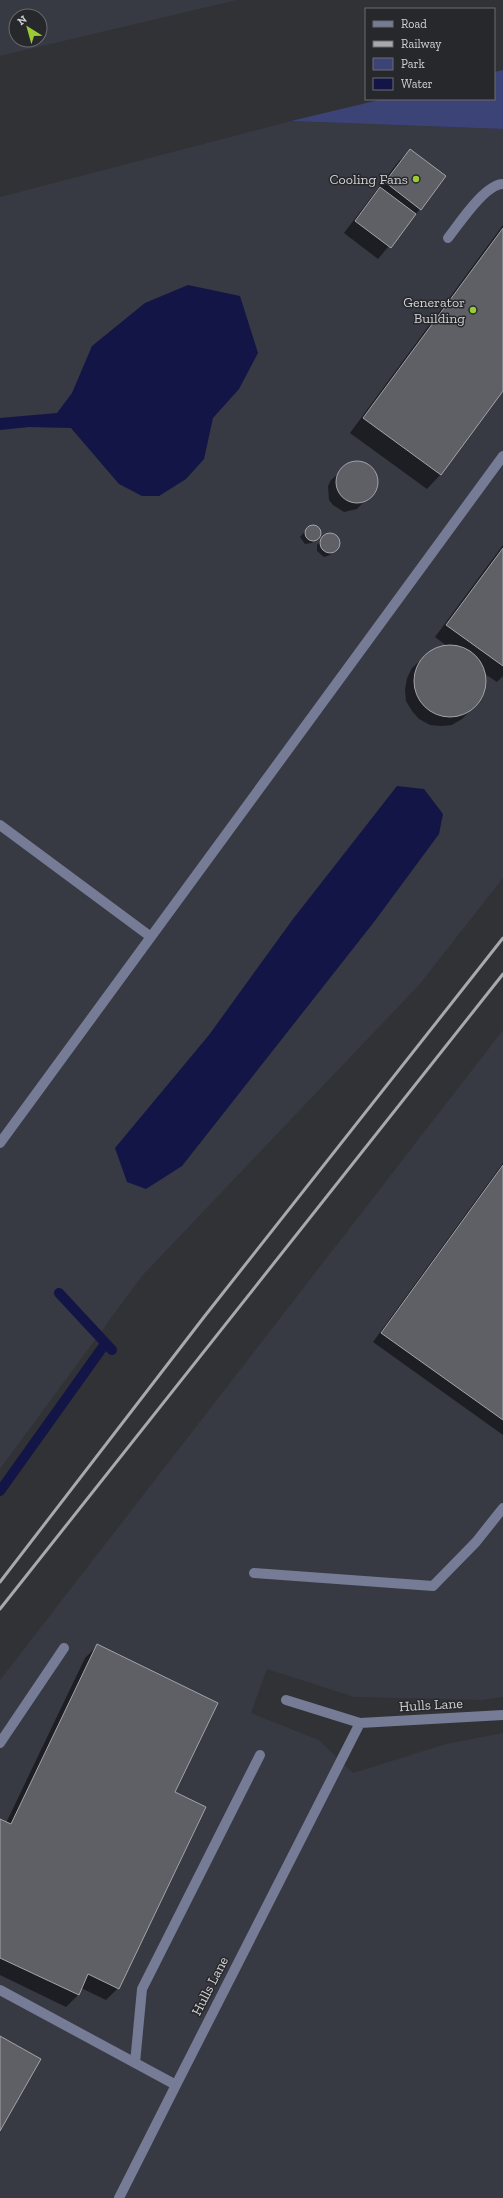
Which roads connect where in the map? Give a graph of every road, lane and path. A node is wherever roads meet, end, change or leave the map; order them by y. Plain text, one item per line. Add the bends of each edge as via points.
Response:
1 (503, 184) edge
2 (448, 238) dead end
3 (503, 456) edge
4 (0, 825) edge
5 (151, 937) junction
6 (0, 1143) edge
7 (503, 1508) edge
8 (254, 1573) dead end
9 (64, 1648) dead end
10 (286, 1700) dead end
11 (503, 1715) edge
12 (360, 1723) junction
13 (0, 1743) edge
14 (260, 1755) dead end
15 (0, 1990) edge
16 (135, 2063) junction
17 (176, 2084) junction
18 (119, 2198) edge

1 - 2 street via 480,197
3 - 5 street
4 - 5 street
5 - 6 street
7 - 8 street via 476,1542 433,1586
9 - 13 street
10 - 12 street, Hulls Lane
11 - 12 street, Hulls Lane
12 - 17 street, Hulls Lane
14 - 16 street via 142,1989
15 - 16 street
16 - 17 street
17 - 18 street, Hulls Lane

